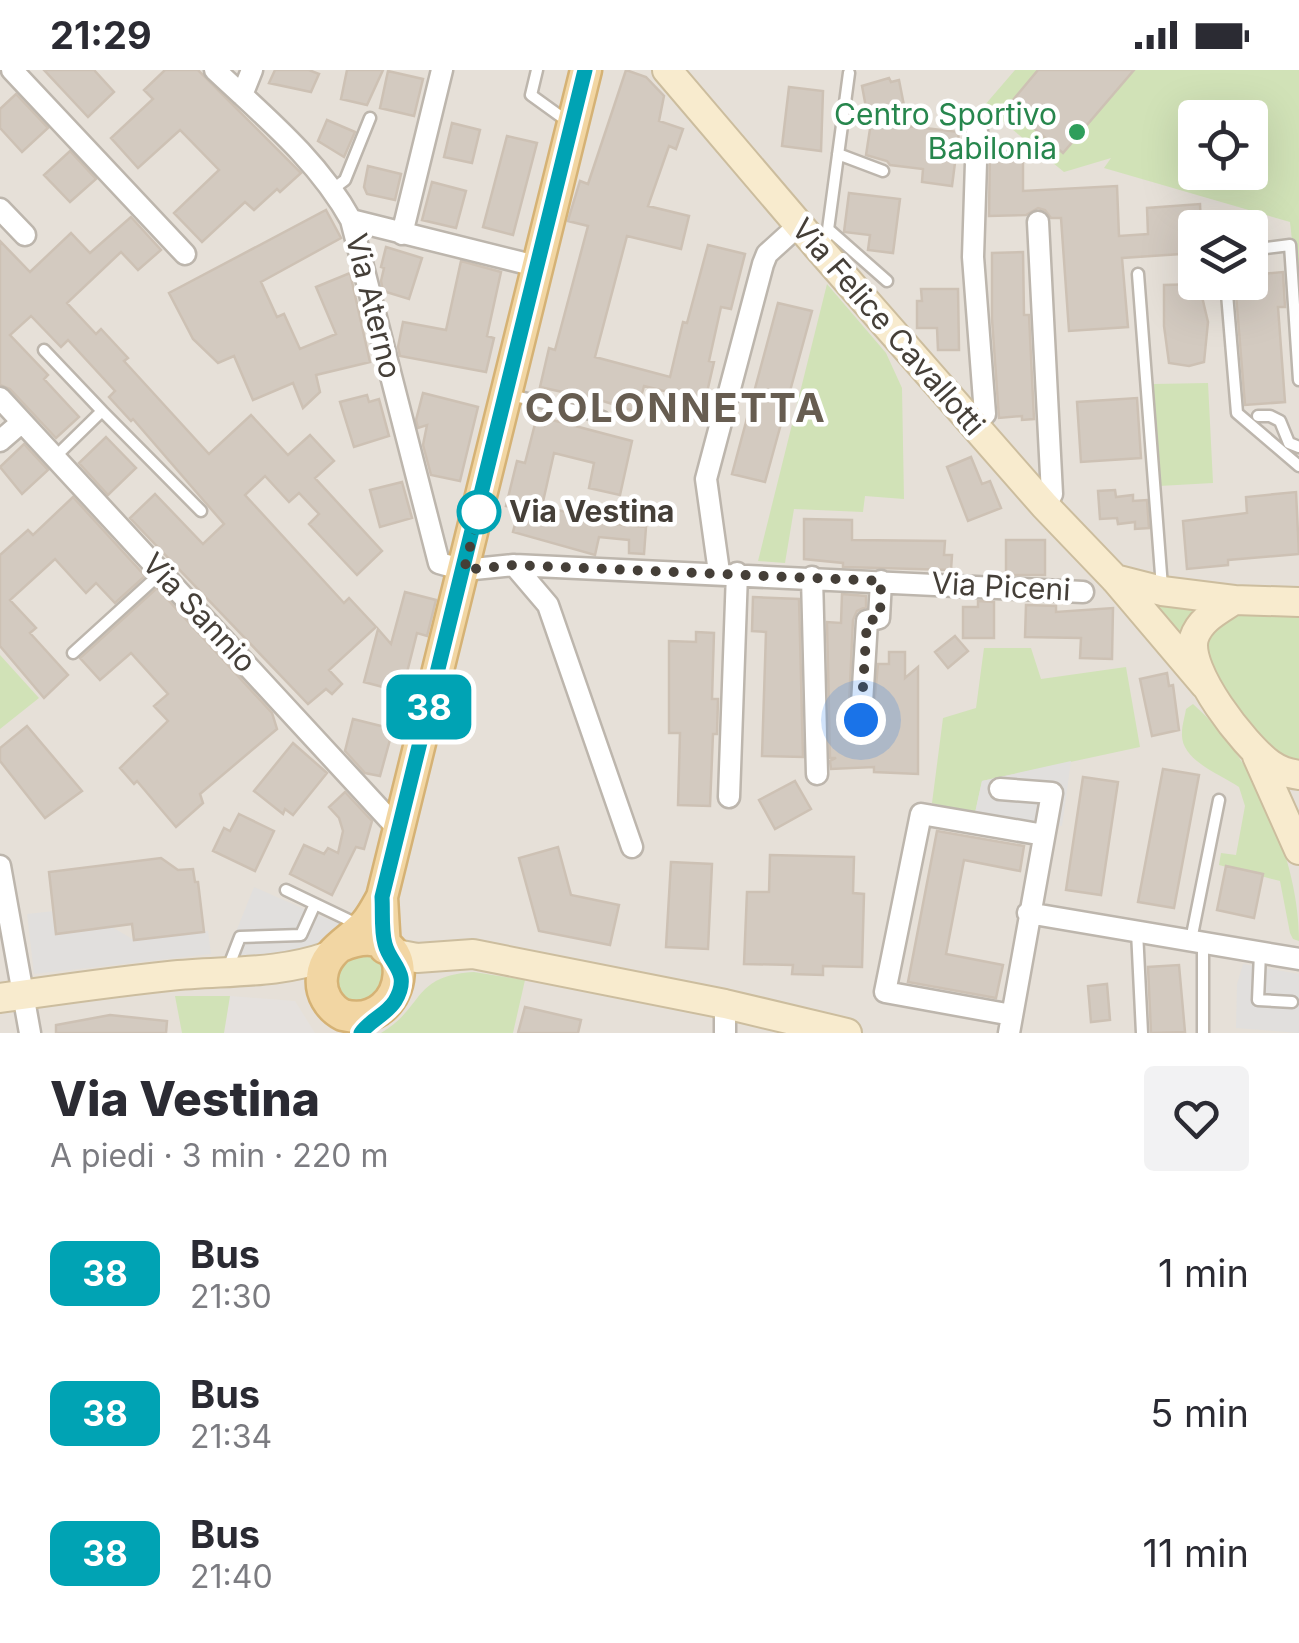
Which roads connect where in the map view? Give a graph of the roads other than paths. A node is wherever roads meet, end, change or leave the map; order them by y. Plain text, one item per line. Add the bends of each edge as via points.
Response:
1 (12, 70) edge
2 (215, 70) edge
3 (252, 70) edge
4 (440, 70) edge
5 (536, 70) edge
6 (586, 70) edge
7 (668, 70) edge
8 (849, 73) dead end
9 (242, 95) junction
10 (370, 118) dead end
11 (572, 124) junction
12 (977, 132) dead end
13 (838, 154) junction
14 (883, 171) dead end
15 (333, 189) junction
16 (0, 209) edge
17 (351, 220) junction
18 (1038, 222) dead end
19 (402, 234) junction
20 (814, 234) junction
21 (25, 235) dead end
22 (1268, 248) edge
23 (185, 254) dead end
24 (536, 266) junction
25 (1138, 274) dead end
26 (887, 282) dead end
27 (1228, 300) edge
28 (44, 350) dead end
29 (1299, 380) edge
30 (506, 394) junction
31 (0, 398) edge
32 (102, 411) junction
33 (1258, 416) dead end
34 (603, 418) dead end
35 (22, 422) junction
36 (974, 425) junction
37 (0, 440) edge
38 (1299, 448) edge
39 (55, 457) junction
40 (1299, 466) edge
41 (1045, 506) junction
42 (201, 511) dead end
43 (514, 565) junction
44 (464, 570) junction
45 (161, 572) junction
46 (728, 573) junction
47 (812, 578) junction
48 (1116, 579) junction
49 (881, 581) junction
50 (1162, 591) junction
51 (1083, 592) joint
52 (1234, 600) junction
53 (1299, 602) edge
54 (73, 653) dead end
55 (1205, 685) junction
56 (861, 720) dead end
57 (1254, 750) junction
58 (817, 774) dead end
59 (1299, 775) edge
60 (1000, 790) dead end
61 (729, 797) dead end
62 (1219, 800) dead end
63 (398, 829) junction
64 (1044, 835) junction
65 (632, 847) dead end
66 (1299, 850) edge
67 (0, 866) edge
68 (286, 890) dead end
69 (382, 897) junction
70 (315, 904) junction
71 (1028, 913) junction
72 (1137, 932) junction
73 (1197, 942) junction
74 (344, 943) junction
75 (388, 951) junction
76 (1260, 952) junction
77 (442, 954) junction
78 (1299, 959) edge
79 (266, 972) junction
80 (225, 973) junction
81 (400, 988) junction
82 (11, 996) edge
83 (1292, 1002) dead end
84 (725, 1004) junction
85 (347, 1018) edge
86 (1010, 1024) edge
87 (30, 1033) edge
88 (725, 1033) edge
89 (847, 1033) edge
90 (1142, 1033) edge
91 (1202, 1033) edge

1 - 23 street
2 - 9 street, Via Aterno
3 - 9 street
4 - 19 street
5 - 11 lane via 531,95
6 - 11 main road
7 - 20 main road, Via Felice Cavallotti
8 - 13 lane
9 - 15 street, Via Aterno
10 - 15 lane via 345,180
11 - 24 main road
12 - 36 street via 974,258 984,414
13 - 14 lane
13 - 20 lane
15 - 17 street, Via Aterno
16 - 21 street
17 - 19 street
17 - 44 street, Via Aterno via 435,552 439,562
18 - 41 street via 1052,494
19 - 24 street
20 - 26 lane
20 - 36 main road, Via Felice Cavallotti
20 - 46 street via 767,254 706,479
22 - 29 lane via 1290,245
24 - 30 main road
25 - 50 lane
27 - 40 lane via 1237,412
28 - 32 lane
30 - 34 lane
30 - 44 main road
31 - 35 street, Via Sannio
32 - 39 lane
32 - 42 lane
33 - 38 lane via 1280,421 1289,444
35 - 37 street
35 - 39 street, Via Sannio
36 - 41 main road, Via Felice Cavallotti
39 - 45 street, Via Sannio
41 - 48 main road, Via Felice Cavallotti
43 - 44 street, Via Piceni
43 - 46 street, Via Piceni
43 - 65 street via 548,605
44 - 63 main road
45 - 54 lane
45 - 63 street, Via Sannio
46 - 47 street, Via Piceni
46 - 61 street
47 - 49 street, Via Piceni
47 - 58 street
48 - 50 main road
48 - 51 lane, Via Piceni
48 - 55 main road, Via Felice Cavallotti
49 - 51 street, Via Piceni
49 - 56 street via 880,618 867,621
50 - 52 main road
52 - 53 main road
52 - 55 main road via 1194,638
55 - 57 main road, Via Felice Cavallotti
57 - 59 main road via 1283,772
57 - 66 main road
60 - 64 street via 1052,793
62 - 73 lane
63 - 69 main road
64 - 71 street
64 - 86 street via 921,814 885,992
67 - 82 street
68 - 70 lane
69 - 74 main road
69 - 75 main road
70 - 74 lane
70 - 80 lane via 301,935 240,937
71 - 72 street
71 - 86 street
72 - 73 street
72 - 90 lane
73 - 76 street
73 - 91 lane
74 - 75 main road via 364,940
74 - 79 main road via 298,966
74 - 85 main road via 321,981
75 - 77 main road via 416,958
75 - 81 main road via 398,964
76 - 78 street
76 - 83 lane via 1258,1000
77 - 81 main road
77 - 84 main road via 489,957
79 - 80 main road
79 - 85 main road via 296,980
80 - 82 main road
81 - 85 main road via 390,1007
82 - 87 street
84 - 88 street
84 - 89 main road

